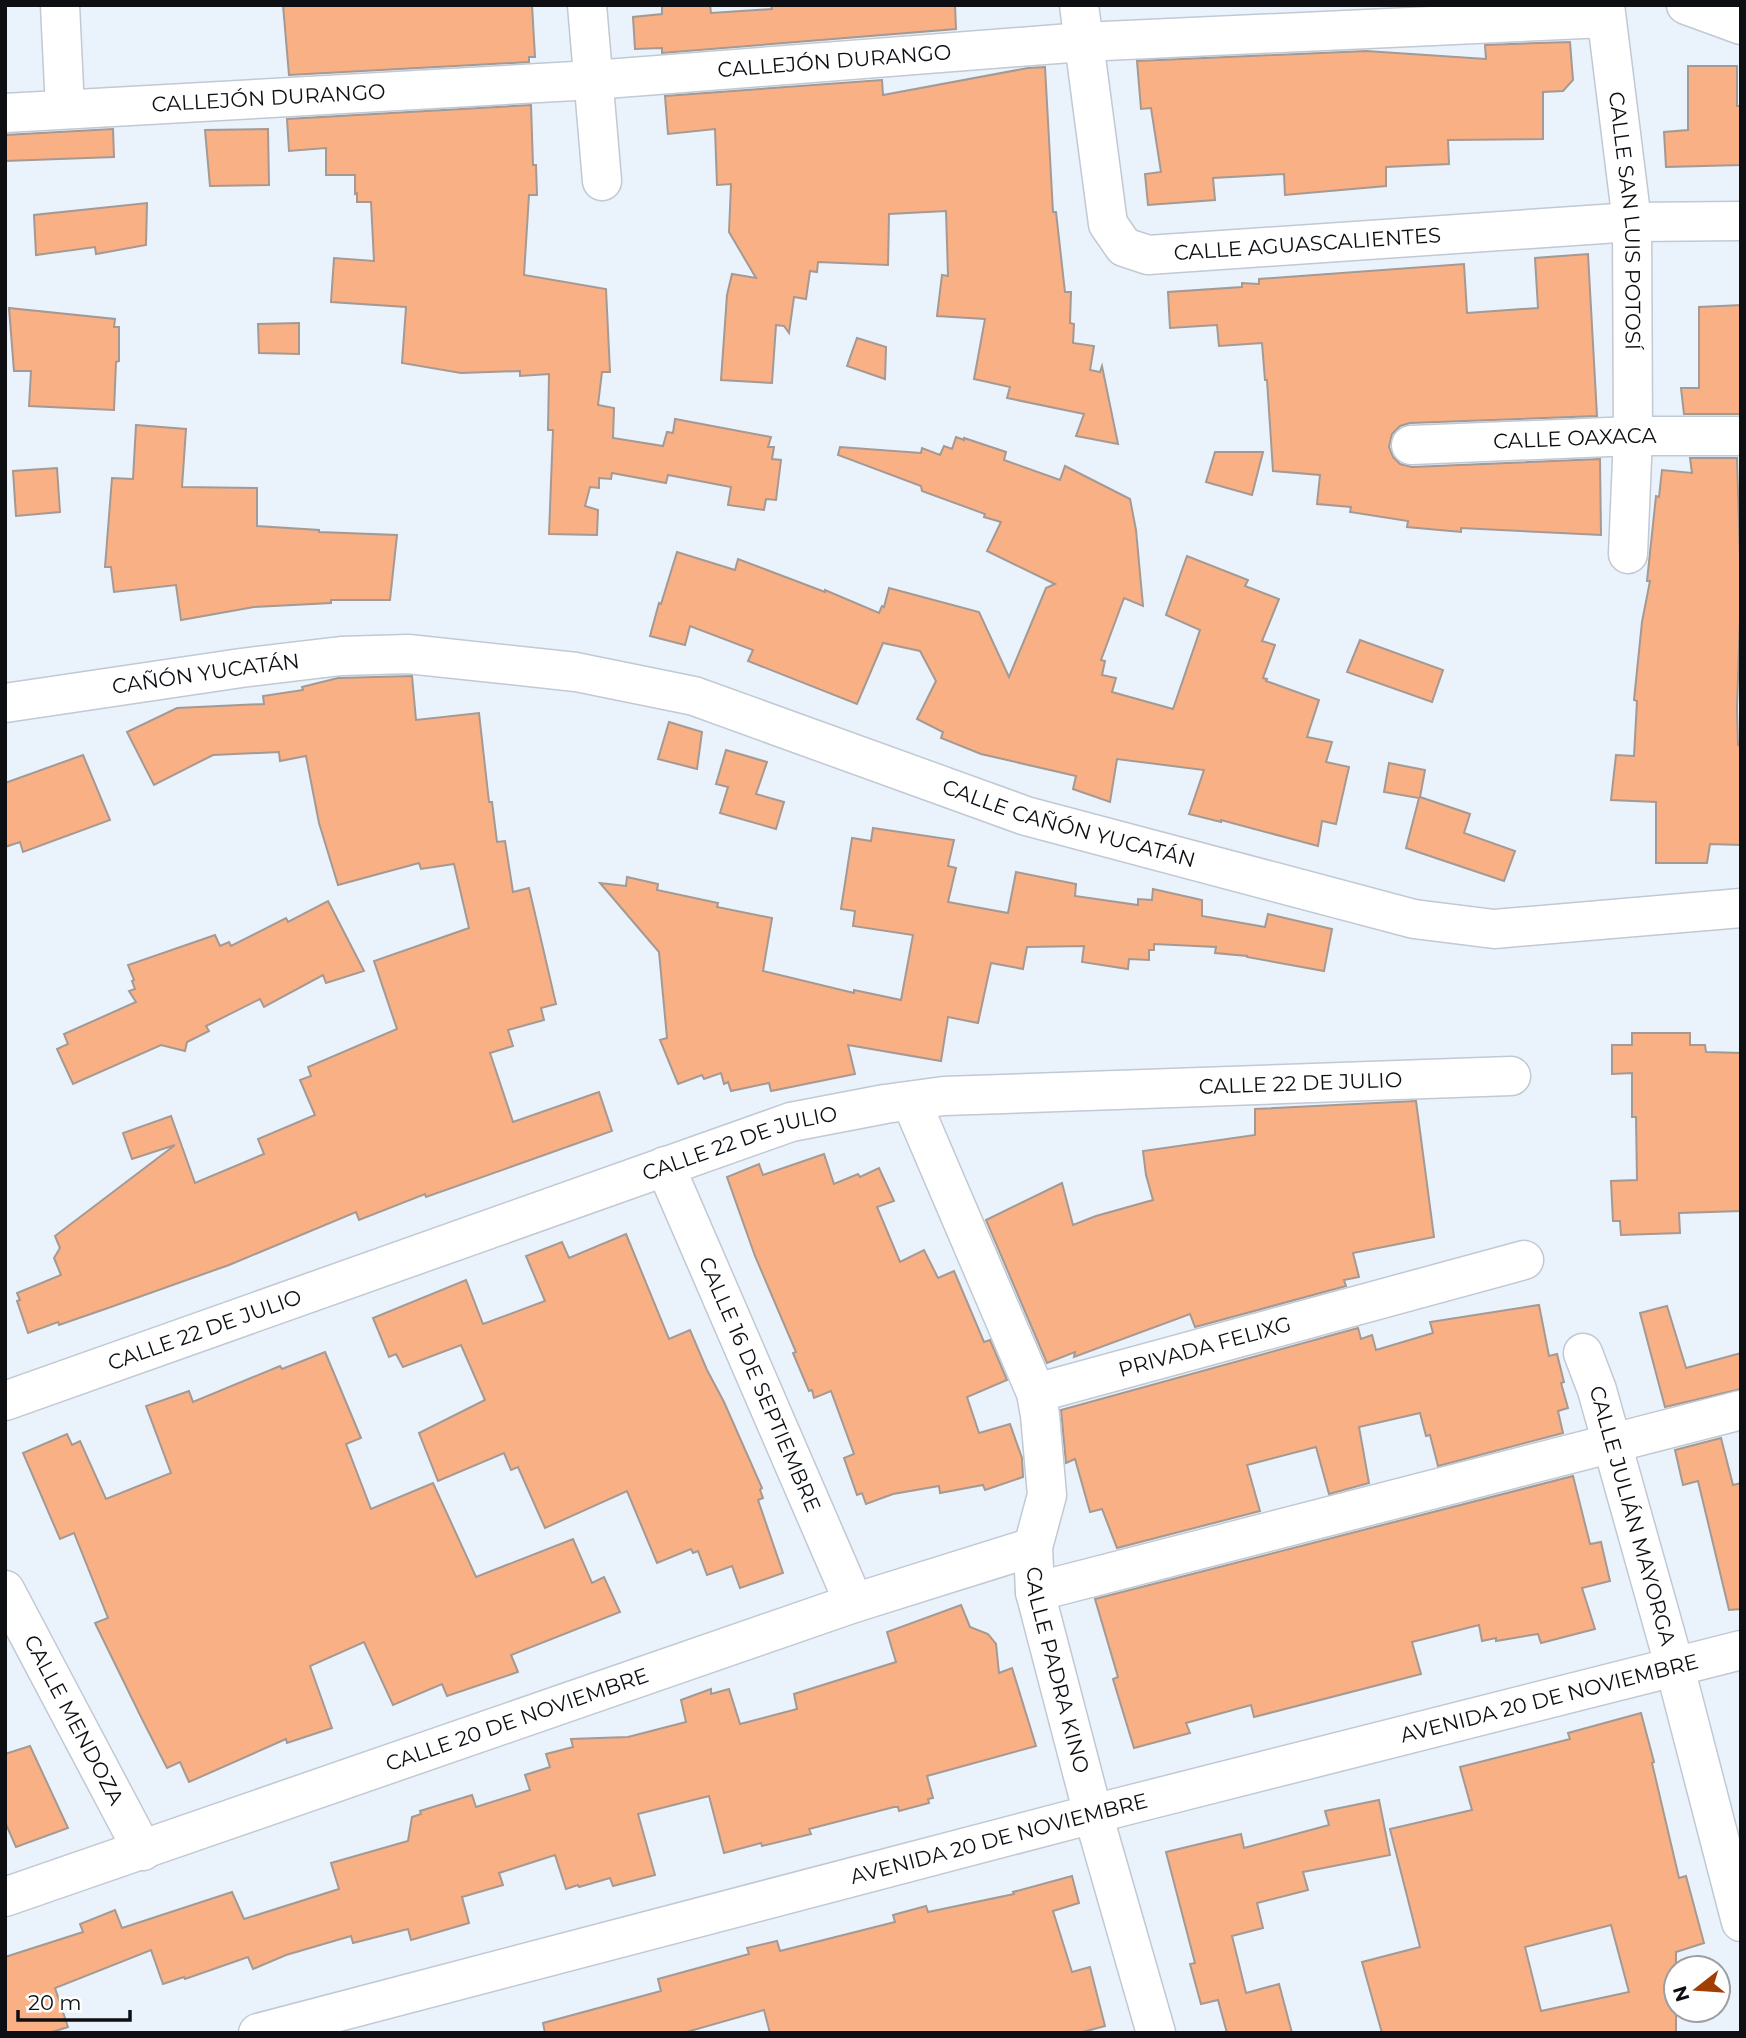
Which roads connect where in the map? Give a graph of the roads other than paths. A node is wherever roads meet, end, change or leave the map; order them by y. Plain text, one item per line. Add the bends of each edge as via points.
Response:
1 (60, 5) edge
2 (587, 5) edge
3 (1686, 5) edge
4 (1605, 11) edge
5 (1081, 24) edge
6 (1741, 25) edge
7 (593, 80) junction
8 (65, 109) junction
9 (5, 113) edge
10 (602, 181) dead end
11 (1741, 221) edge
12 (1632, 222) junction
13 (1633, 436) junction
14 (1741, 436) edge
15 (1411, 445) dead end
16 (1628, 554) dead end
17 (408, 654) joint
18 (5, 703) edge
19 (1741, 908) edge
20 (1511, 1076) dead end
21 (911, 1101) junction
22 (665, 1166) junction
23 (1524, 1260) dead end
24 (1583, 1353) dead end
25 (1036, 1393) junction
26 (5, 1401) edge
27 (1741, 1410) edge
28 (1612, 1444) junction
29 (1033, 1547) junction
30 (5, 1590) edge
31 (1035, 1592) junction
32 (854, 1603) junction
33 (1741, 1650) edge
34 (1675, 1668) junction
35 (1093, 1814) junction
36 (143, 1851) junction
37 (5, 1897) edge
38 (1741, 1922) edge
39 (258, 2033) edge
40 (1156, 2033) edge

1 - 8 street
2 - 7 street
3 - 6 street
4 - 5 street, CALLEJÓN DURANGO
4 - 12 street, CALLE SAN LUIS POTOSÍ
5 - 7 street, CALLEJÓN DURANGO
5 - 12 street, CALLE AGUASCALIENTES via 1108,225 1124,247 1148,255
7 - 8 street, CALLEJÓN DURANGO
7 - 10 street
8 - 9 street, CALLEJÓN DURANGO
11 - 12 street, CALLE AGUASCALIENTES
12 - 13 street, CALLE SAN LUIS POTOSÍ
13 - 14 street, CALLE OAXACA
13 - 15 street, CALLE OAXACA
13 - 16 street, CALLE SAN LUIS POTOSÍ
17 - 18 street, CAÑÓN YUCATÁN via 328,657
17 - 19 street, CALLE CAÑÓN YUCATÁN via 576,671 694,696 1026,816 1414,919 1494,929
20 - 21 street, CALLE 22 DE JULIO via 944,1096
21 - 22 street, CALLE 22 DE JULIO via 791,1122
21 - 25 street
22 - 26 street, CALLE 22 DE JULIO
22 - 32 street, CALLE 16 DE SEPTIEMBRE
23 - 25 street, PRIVADA FELIXG
24 - 28 street, CALLE JULIÁN MAYORGA
25 - 29 street via 1047,1495
27 - 28 street
28 - 31 street
28 - 34 street, CALLE JULIÁN MAYORGA
29 - 31 street, CALLE PADRA KINO
29 - 32 street, CALLE 20 DE NOVIEMBRE
30 - 36 street, CALLE MENDOZA
31 - 35 street, CALLE PADRA KINO
32 - 36 street, CALLE 20 DE NOVIEMBRE
33 - 34 street, AVENIDA 20 DE NOVIEMBRE
34 - 35 street, AVENIDA 20 DE NOVIEMBRE
34 - 38 street, CALLE JULIÁN MAYORGA
35 - 39 street, AVENIDA 20 DE NOVIEMBRE
35 - 40 street, CALLE PADRA KINO
36 - 37 street, CALLE 20 DE NOVIEMBRE

